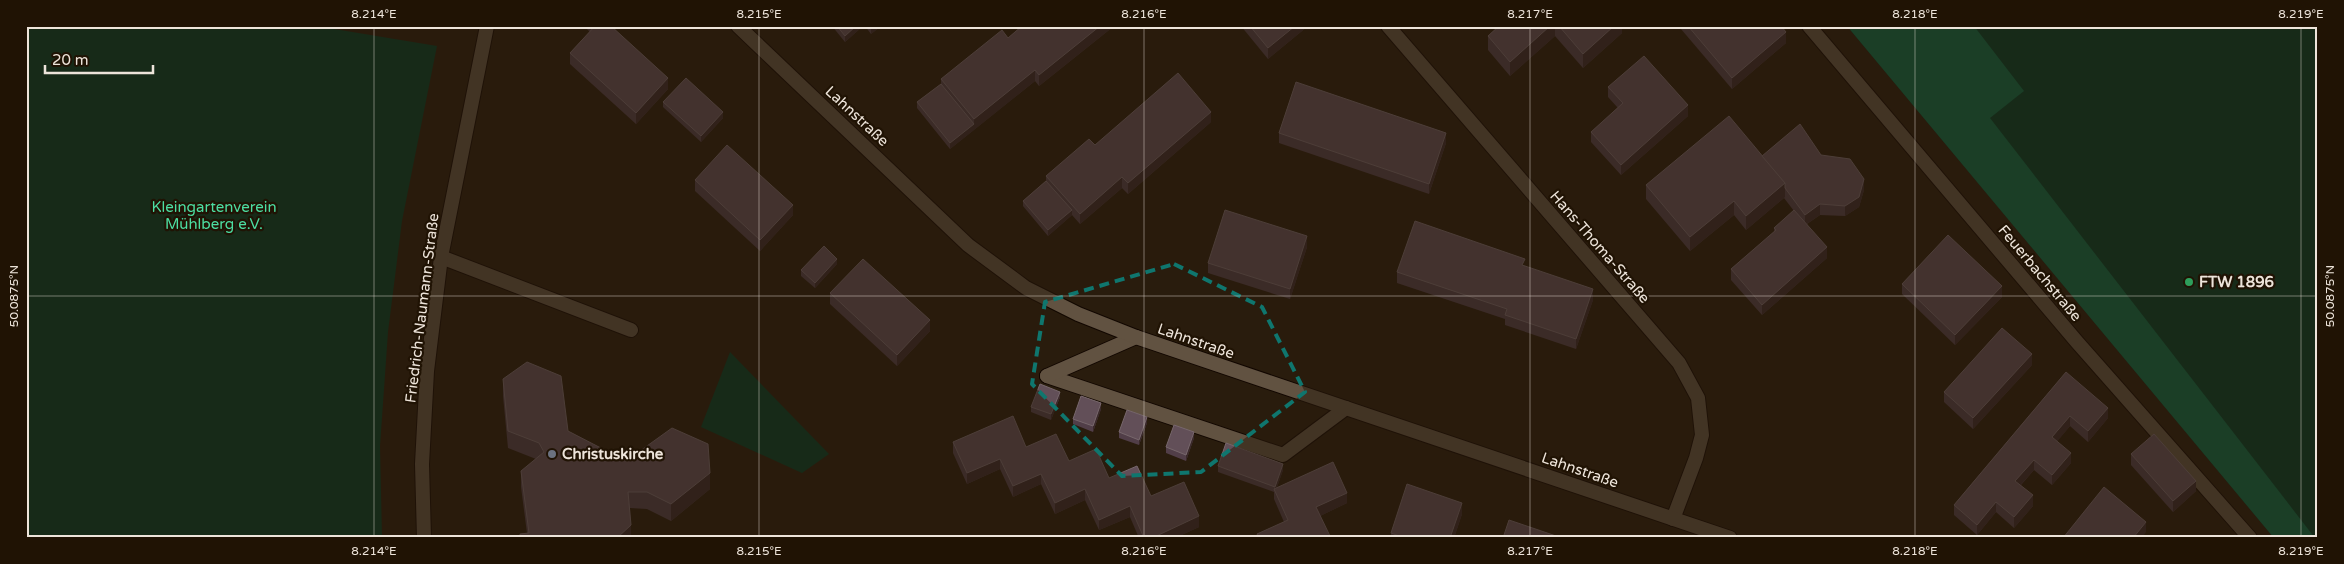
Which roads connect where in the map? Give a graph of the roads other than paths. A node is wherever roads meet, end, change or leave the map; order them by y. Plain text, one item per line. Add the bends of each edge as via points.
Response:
1 (488, 26) edge
2 (738, 26) edge
3 (1388, 26) edge
4 (1809, 26) edge
5 (441, 257) junction
6 (631, 330) dead end
7 (1136, 338) junction
8 (1346, 408) junction
9 (1673, 519) junction
10 (424, 538) edge
11 (1730, 538) edge
12 (2250, 538) edge

1 - 5 street, Friedrich-Naumann-Straße
2 - 7 street, Lahnstraße via 968,245 1026,288
3 - 9 street, Hans-Thoma-Straße via 1678,363 1698,398 1702,435
4 - 12 street, Feuerbachstraße via 2077,342
5 - 6 street
5 - 10 street, Friedrich-Naumann-Straße via 427,371 422,464
7 - 8 street, Lahnstraße
7 - 8 street via 1047,376 1283,456
8 - 9 street, Lahnstraße
9 - 11 street, Lahnstraße

